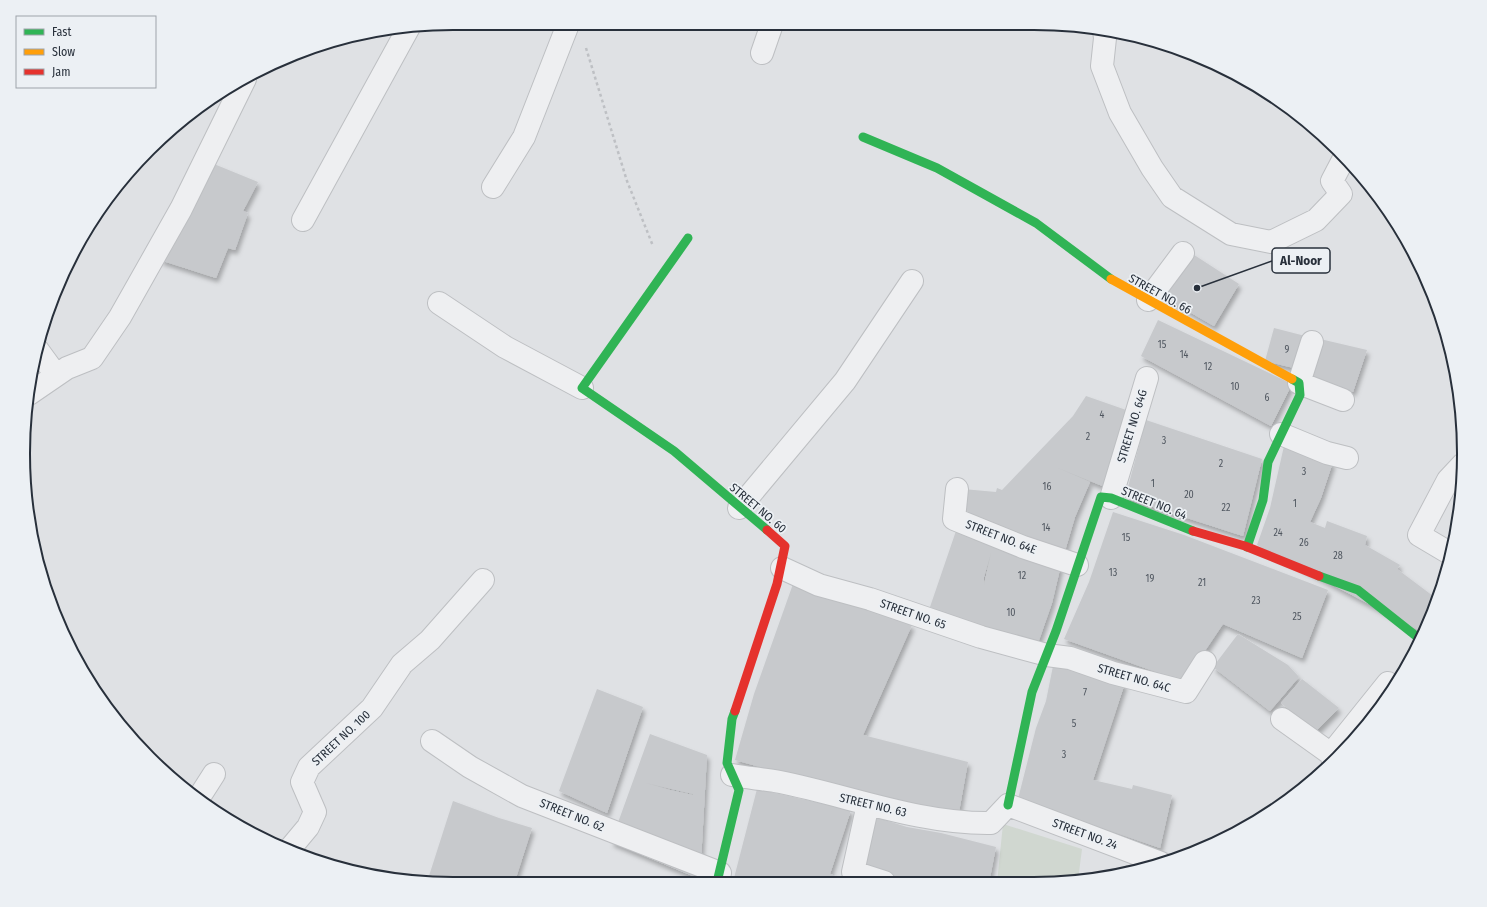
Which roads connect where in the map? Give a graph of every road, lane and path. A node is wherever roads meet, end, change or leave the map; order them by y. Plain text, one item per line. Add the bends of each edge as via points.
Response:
1 (566, 30) edge
2 (770, 30) edge
3 (406, 33) edge
4 (1105, 36) edge
5 (584, 41) dead end
6 (762, 54) dead end
7 (241, 88) edge
8 (863, 137) dead end
9 (1341, 163) edge
10 (493, 187) dead end
11 (303, 220) dead end
12 (688, 238) dead end
13 (1183, 253) dead end
14 (667, 265) junction
15 (912, 281) dead end
16 (1148, 300) junction
17 (439, 303) dead end
18 (1312, 342) dead end
19 (42, 355) edge
20 (56, 375) junction
21 (1147, 378) dead end
22 (1298, 383) junction
23 (582, 388) junction
24 (35, 390) edge
25 (1343, 400) dead end
26 (1281, 434) junction
27 (1348, 458) dead end
28 (1456, 470) edge
29 (957, 489) dead end
30 (1111, 498) junction
31 (740, 508) junction
32 (1247, 547) junction
33 (1446, 551) edge
34 (1077, 565) junction
35 (782, 568) junction
36 (483, 580) dead end
37 (1416, 636) edge
38 (1047, 655) junction
39 (1205, 662) dead end
40 (1389, 684) edge
41 (1282, 719) dead end
42 (432, 741) dead end
43 (1343, 743) edge
44 (1330, 756) edge
45 (214, 774) dead end
46 (732, 775) junction
47 (202, 793) edge
48 (868, 804) junction
49 (1008, 805) junction
50 (293, 846) edge
51 (1153, 860) edge
52 (719, 877) edge
53 (868, 877) edge

1 - 10 street via 524,137
2 - 6 street
3 - 11 street
4 - 9 street via 1102,66 1120,113 1152,168 1172,196 1231,234 1271,242 1316,220 1340,194 1332,181
5 - 14 path via 627,181 657,258
7 - 20 street via 181,209 120,317 92,358
8 - 16 street, STREET NO. 66 via 936,168 1036,223 1118,284
12 - 14 street
13 - 16 street
14 - 23 street
15 - 31 street via 845,381
16 - 22 street, STREET NO. 66
17 - 23 street via 505,347
18 - 22 street
19 - 20 street
20 - 24 street
21 - 30 street, STREET NO. 64G
22 - 25 street
22 - 26 street via 1300,395
23 - 31 street, STREET NO. 60 via 674,451
26 - 27 street via 1327,453
26 - 32 street via 1268,462 1263,500
28 - 33 street via 1448,480 1419,535
29 - 34 street, STREET NO. 64E via 954,519 1023,547
30 - 32 street, STREET NO. 64 via 1184,528
30 - 34 street, STREET NO. 64 via 1101,497
31 - 35 street, STREET NO. 60 via 785,546
32 - 37 street, STREET NO. 64 via 1358,590
34 - 38 street, STREET NO. 64
35 - 38 street, STREET NO. 65 via 819,585 870,599 981,637
35 - 46 street, STREET NO. 60 via 732,718 727,763
36 - 50 street, STREET NO. 100 via 430,640 402,664 372,708 309,767 302,782 315,812 308,827
38 - 39 street, STREET NO. 64C via 1070,658 1113,673 1186,692
38 - 49 street, STREET NO. 64 via 1032,692
40 - 43 street
41 - 44 street
42 - 52 street, STREET NO. 62 via 470,767 522,796
45 - 47 street
46 - 48 street, STREET NO. 63 via 780,782
46 - 52 street, STREET NO. 60 via 739,790
48 - 49 street, STREET NO. 63 via 964,824 991,823
48 - 53 street via 853,872
49 - 51 street, STREET NO. 24

